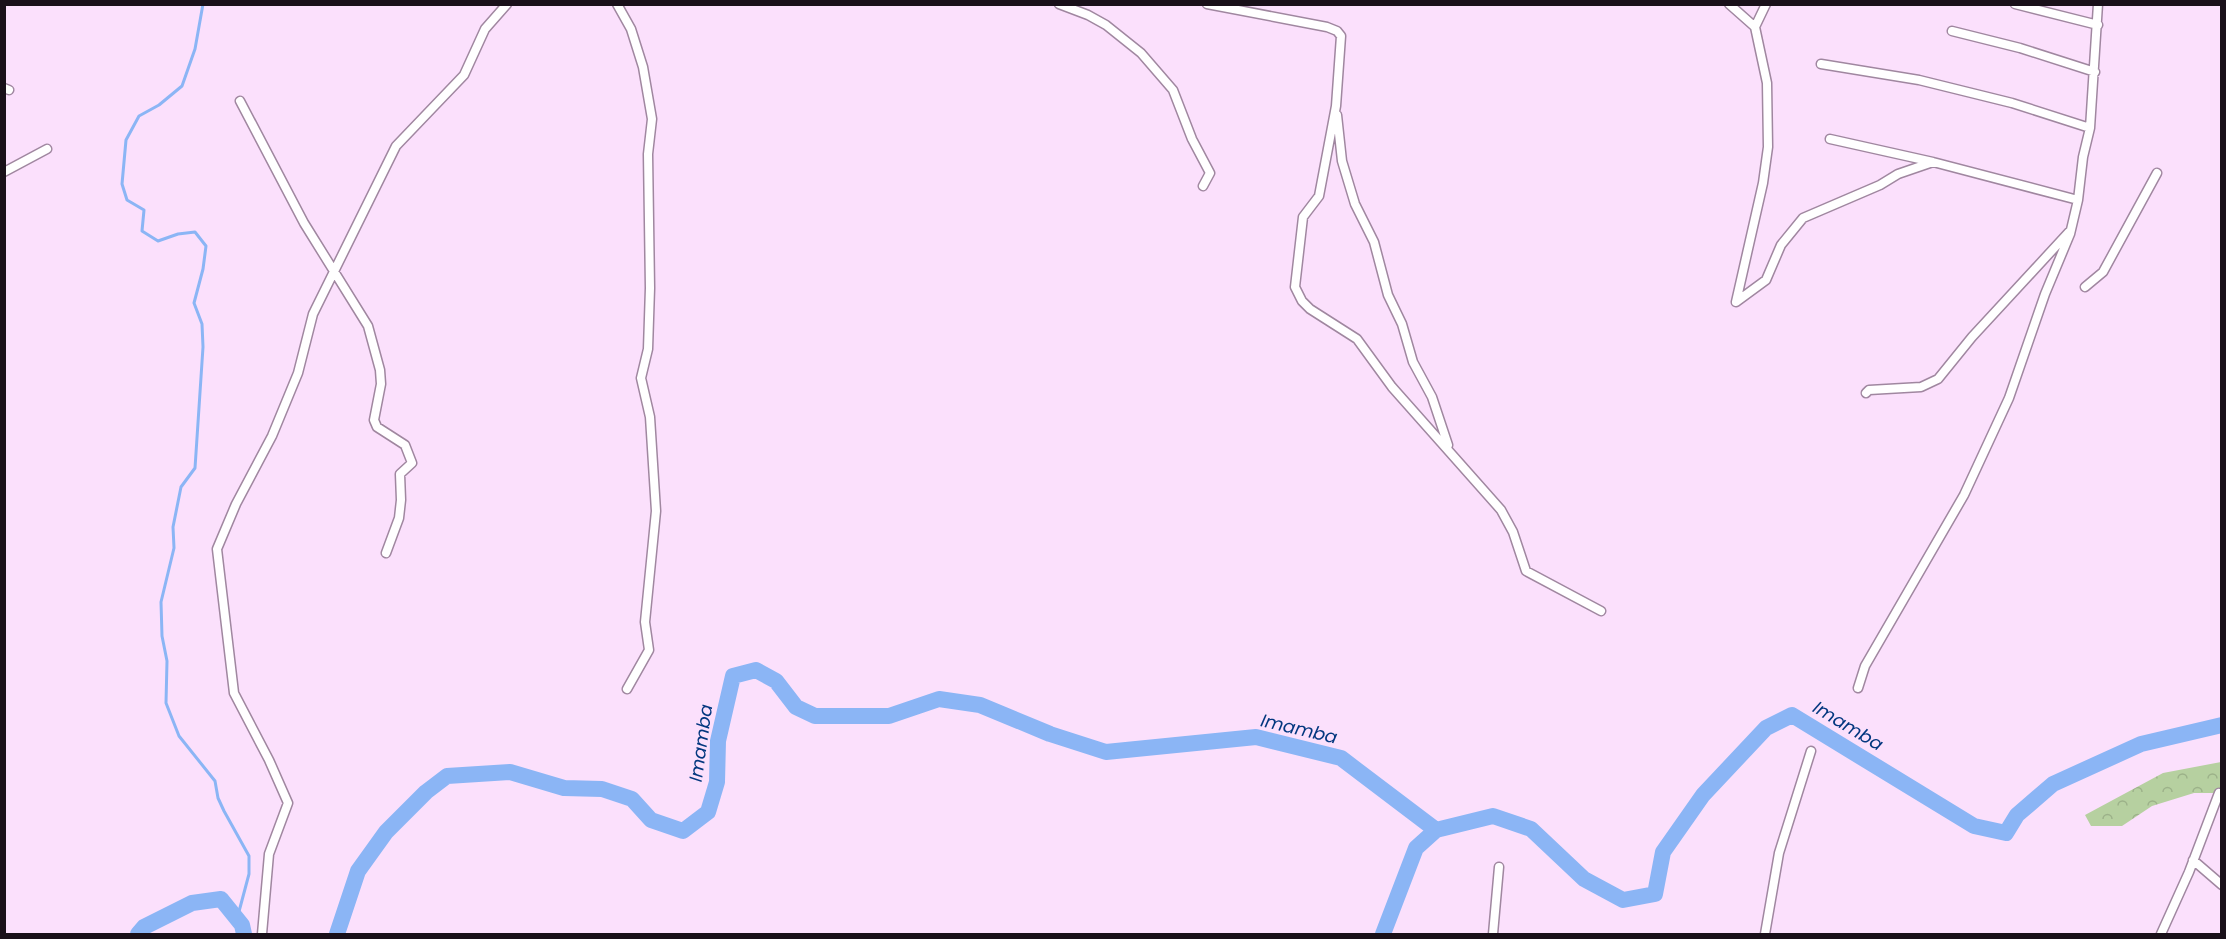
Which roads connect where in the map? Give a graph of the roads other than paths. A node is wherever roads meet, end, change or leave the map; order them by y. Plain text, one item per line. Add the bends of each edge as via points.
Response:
1 (507, 4) edge
2 (617, 4) edge
3 (1059, 4) edge
4 (1207, 4) edge
5 (1730, 4) edge
6 (1766, 4) edge
7 (2015, 4) edge
8 (2098, 4) edge
9 (2098, 25) junction
10 (1755, 27) junction
11 (1952, 31) dead end
12 (1821, 64) dead end
13 (2096, 72) junction
14 (240, 101) dead end
15 (1336, 106) junction
16 (2090, 128) junction
17 (1830, 139) dead end
18 (47, 149) dead end
19 (1933, 162) junction
20 (4, 172) edge
21 (2157, 173) dead end
22 (1203, 186) dead end
23 (2078, 200) junction
24 (2071, 230) junction
25 (335, 271) junction
26 (2085, 287) dead end
27 (1866, 393) dead end
28 (1449, 450) junction
29 (386, 553) dead end
30 (1601, 611) dead end
31 (1858, 688) dead end
32 (627, 689) dead end
33 (1811, 751) dead end
34 (2219, 793) dead end
35 (2193, 860) junction
36 (1498, 867) dead end
37 (2222, 885) edge
38 (261, 934) edge
39 (1493, 934) edge
40 (1765, 934) edge
41 (2161, 934) edge

1 - 25 street via 485,29 464,75 396,146
2 - 32 street via 631,29 640,58 652,118 648,154 648,349 641,378 650,417 656,511 645,622 649,651
3 - 22 street via 1106,25 1141,53 1173,90 1209,173
4 - 15 street via 1337,32 1342,42
5 - 10 street
6 - 10 street
7 - 9 street
8 - 9 street
9 - 13 street
10 - 19 street via 1767,83 1768,147 1736,302 1766,280 1780,245 1803,218
11 - 13 street
12 - 16 street via 1919,80
13 - 16 street
14 - 25 street via 304,223
15 - 28 street via 1342,161 1354,204 1374,242 1388,295 1413,362 1432,397
15 - 28 street via 1319,196 1303,218 1296,287 1310,309 1357,339 1392,387
16 - 23 street
17 - 19 street
18 - 20 street
19 - 23 street
21 - 26 street via 2103,272
23 - 24 street
24 - 27 street via 1938,378 1922,387
24 - 31 street via 2009,398 1964,495 1865,666
25 - 29 street via 368,326 380,370 374,420 377,427 405,445 412,463 400,474 399,518
25 - 38 street via 313,314 298,373 272,436 217,549 234,693 288,803 269,854
28 - 30 street via 1501,510 1526,571
33 - 40 street via 1779,853
34 - 35 street
35 - 37 street
35 - 41 street
36 - 39 street

